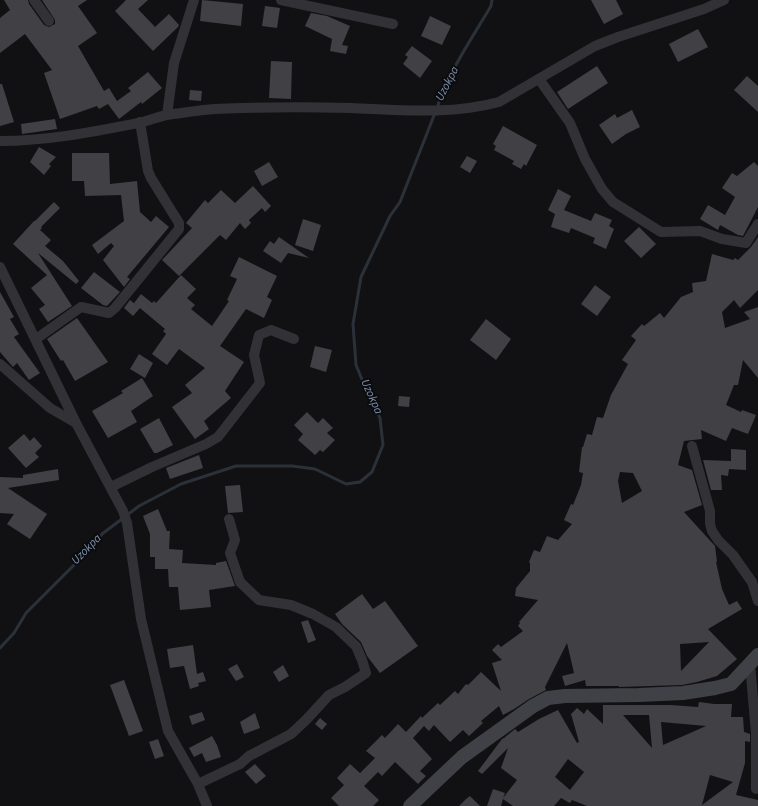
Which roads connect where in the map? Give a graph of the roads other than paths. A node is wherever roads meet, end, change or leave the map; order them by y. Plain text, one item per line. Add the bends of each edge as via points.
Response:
1 (34, 0) edge
2 (194, 0) edge
3 (281, 0) edge
4 (724, 0) edge
5 (49, 20) dead end
6 (393, 24) dead end
7 (539, 79) junction
8 (167, 116) junction
9 (140, 122) junction
10 (0, 141) edge
11 (758, 224) edge
12 (0, 267) edge
13 (36, 339) junction
14 (294, 339) dead end
15 (0, 364) edge
16 (76, 423) junction
17 (692, 446) dead end
18 (111, 487) junction
19 (229, 519) dead end
20 (758, 601) edge
21 (754, 660) edge
22 (198, 784) junction
23 (756, 789) dead end
24 (207, 806) edge
25 (410, 806) edge

1 - 5 street
2 - 8 street via 174,62
3 - 6 street
4 - 7 street via 704,9 618,36 595,46
7 - 8 street via 499,102 471,109 427,111 261,107 213,109
7 - 11 street via 570,123 585,159 602,189 613,202 661,232 700,231 722,239 746,243
8 - 9 street
9 - 10 street via 53,138
9 - 13 street via 148,171 180,223 179,229 109,313 81,307
12 - 13 street
13 - 16 street
14 - 18 street via 270,330 259,335 254,355 260,383 218,437
15 - 16 street via 50,408
16 - 18 street
17 - 20 street via 710,511 712,531 752,582
18 - 22 street via 127,523 142,619 168,731
19 - 22 street via 235,540 230,553 240,582 259,600 291,605 336,627 356,646 366,672 329,695 291,734 249,756 240,764
21 - 23 street
21 - 25 main road via 731,684 715,688 683,693 548,698 532,706 462,757
22 - 24 street

